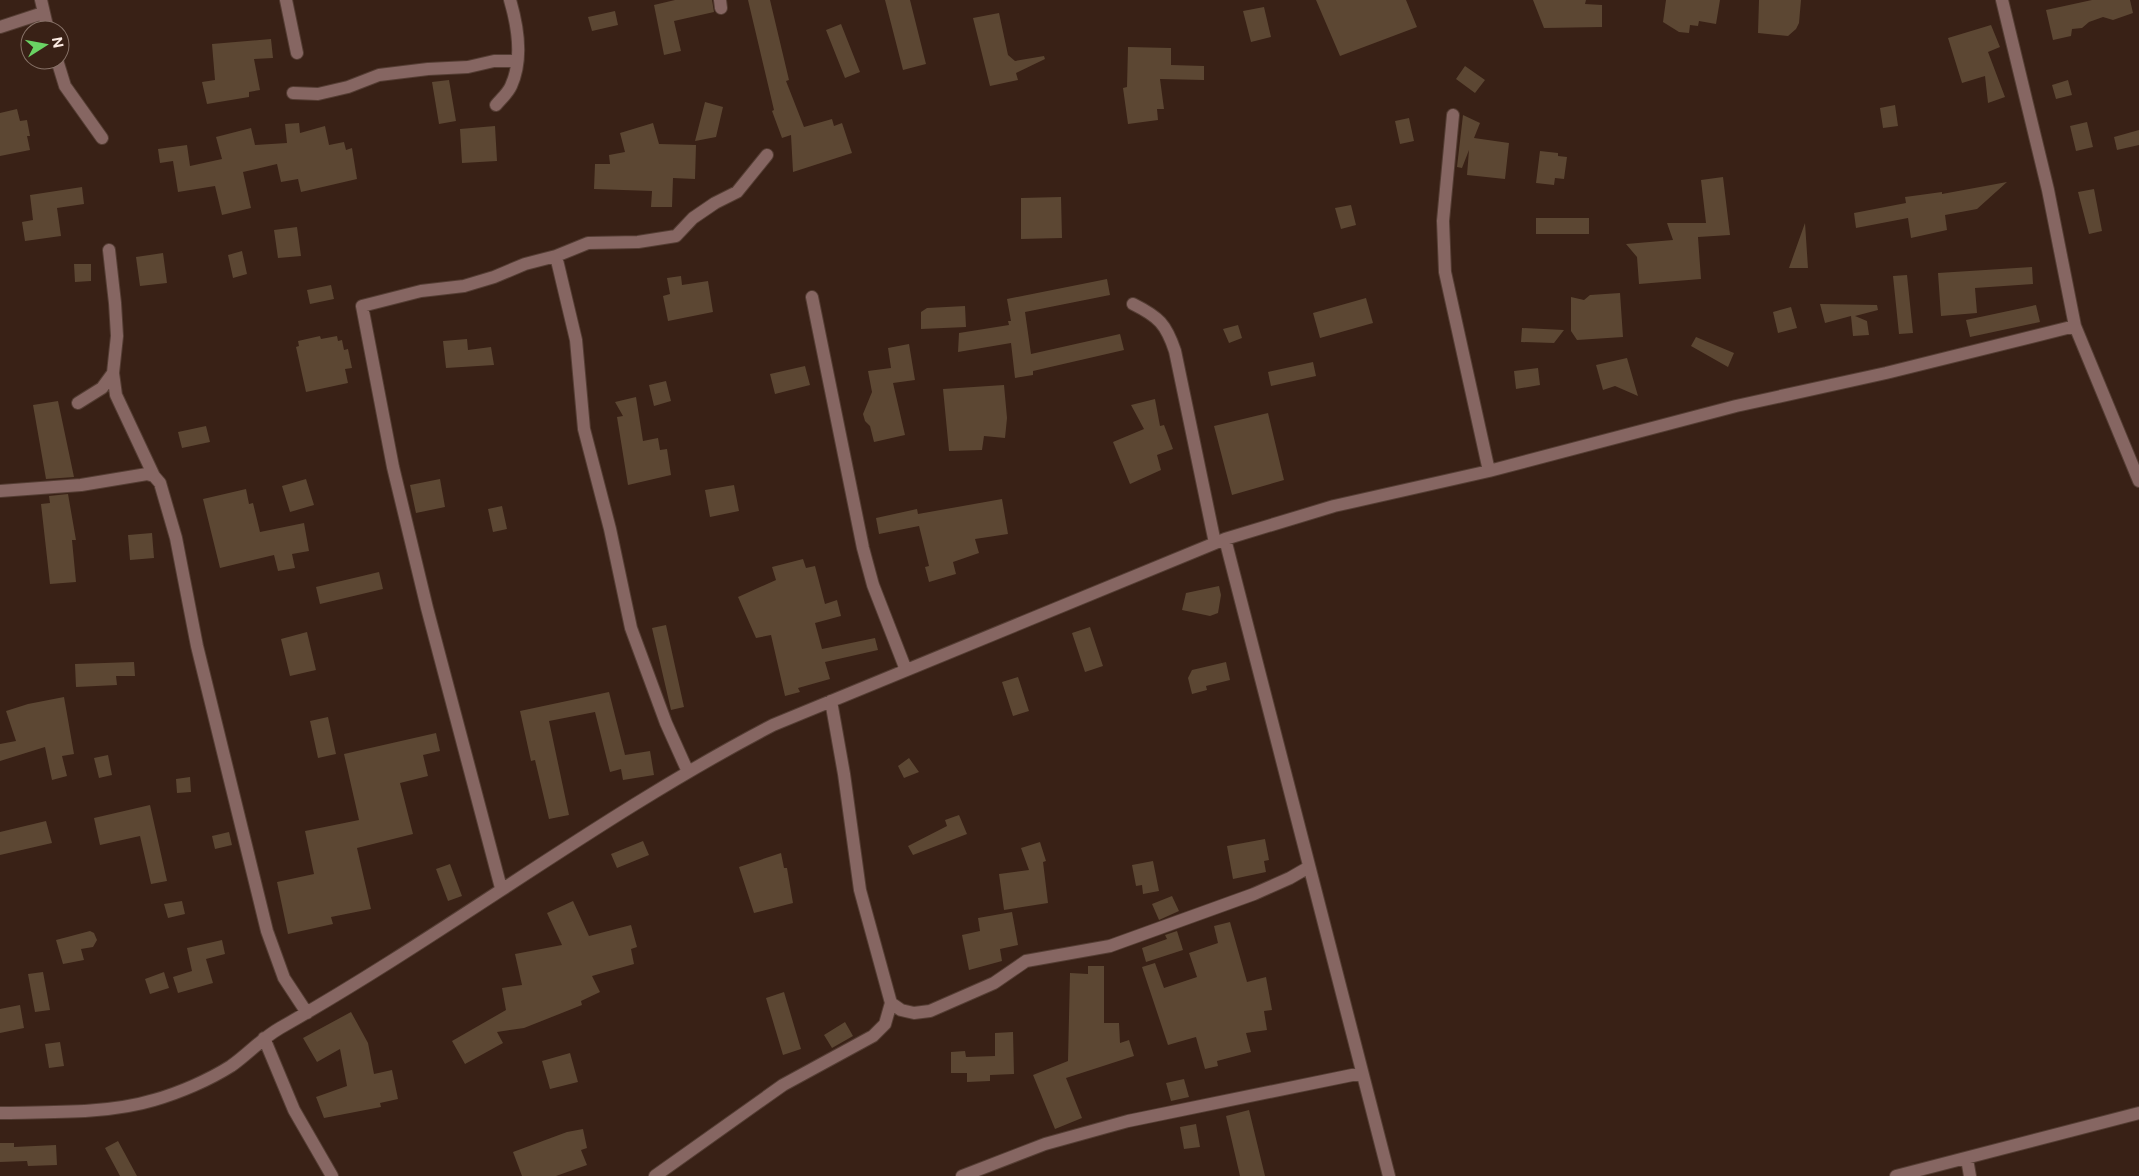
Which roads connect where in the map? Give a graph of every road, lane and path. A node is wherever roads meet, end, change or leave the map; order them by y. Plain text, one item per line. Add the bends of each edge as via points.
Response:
1 (286, 0) edge
2 (510, 0) edge
3 (2002, 0) edge
4 (42, 6) edge
5 (46, 20) edge
6 (0, 27) edge
7 (297, 53) dead end
8 (517, 61) junction
9 (60, 70) edge
10 (293, 92) dead end
11 (496, 105) dead end
12 (1454, 115) dead end
13 (102, 138) dead end
14 (767, 155) dead end
15 (109, 250) dead end
16 (556, 256) junction
17 (812, 297) dead end
18 (1133, 304) dead end
19 (2075, 326) junction
20 (113, 373) junction
21 (78, 403) dead end
22 (1489, 471) junction
23 (154, 476) junction
24 (2139, 481) edge
25 (0, 492) edge
26 (1220, 541) junction
27 (906, 670) junction
28 (831, 701) junction
29 (688, 772) junction
30 (1309, 867) junction
31 (501, 888) junction
32 (891, 1003) junction
33 (307, 1013) junction
34 (264, 1038) junction
35 (1362, 1073) junction
36 (0, 1113) edge
37 (2139, 1113) edge
38 (1967, 1159) junction
39 (332, 1176) edge
40 (655, 1176) edge
41 (962, 1176) edge
42 (1388, 1176) edge
43 (1896, 1176) edge
44 (1970, 1176) edge

1 - 7 street
2 - 8 street via 518,46
3 - 19 street via 2048,190
4 - 5 street
4 - 6 street
8 - 10 street via 379,75 326,92
8 - 11 street via 510,88
9 - 13 street via 65,86
12 - 22 street via 1443,221 1445,272
14 - 16 street via 737,192 694,218 676,236 638,242 588,244
15 - 20 street via 117,336
16 - 29 street via 576,340 584,429 631,628
16 - 31 street via 464,286 421,291 362,306 393,467
17 - 27 street via 863,548 873,585
18 - 26 street via 1151,313 1169,331
19 - 22 street via 1886,374 1736,406
19 - 24 street
20 - 21 street via 102,388
20 - 23 street via 116,395
22 - 26 street via 1334,506
23 - 25 street via 147,474 81,485
23 - 33 street via 160,483 176,538 197,646 268,931 284,978
26 - 27 street
26 - 30 street
27 - 28 street
28 - 29 street via 773,725
28 - 32 street via 860,890
29 - 31 street
30 - 32 street via 1254,894 1110,946 1026,961 994,983 930,1011 914,1013
30 - 35 street
31 - 33 street via 456,921
32 - 40 street via 885,1024 873,1036 783,1085
33 - 34 street
34 - 36 street via 230,1066 154,1100 111,1108
34 - 39 street via 287,1096
35 - 41 street via 1128,1120 1045,1144
35 - 42 street
37 - 38 street
38 - 43 street
38 - 44 street

